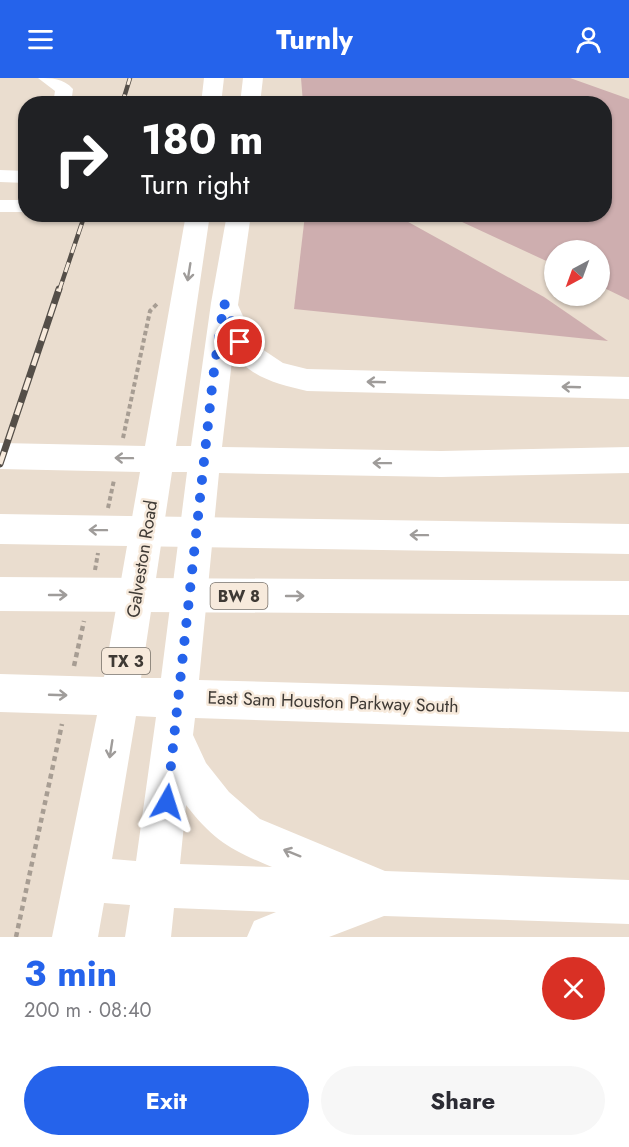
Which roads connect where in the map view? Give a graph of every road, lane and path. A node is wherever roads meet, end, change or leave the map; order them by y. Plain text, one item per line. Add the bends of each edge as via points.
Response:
1 (46, 78) edge
2 (214, 78) edge
3 (253, 78) edge
4 (63, 96) edge
5 (212, 96) edge
6 (251, 96) edge
7 (0, 177) edge
8 (18, 177) edge
9 (0, 206) edge
10 (18, 206) edge
11 (197, 222) edge
12 (238, 222) edge
13 (224, 303) junction
14 (629, 388) edge
15 (0, 456) edge
16 (629, 460) edge
17 (0, 529) edge
18 (629, 539) edge
19 (0, 594) edge
20 (629, 598) edge
21 (0, 693) edge
22 (629, 712) edge
23 (174, 738) junction
24 (86, 879) junction
25 (155, 885) junction
26 (384, 893) junction
27 (629, 902) edge
28 (75, 937) edge
29 (148, 937) edge
30 (270, 937) edge

1 - 4 lane via 64,89
2 - 5 main road
3 - 6 main road
7 - 8 lane
9 - 10 lane
11 -> 24 main road, Galveston Road / TX 3 via 104,791
12 - 13 main road
14 -> 13 main road via 307,380 285,376 246,352
13 - 23 main road
16 -> 15 main road via 441,464
18 -> 17 main road
19 -> 20 main road, BW 8
21 -> 22 main road, East Sam Houston Parkway South
23 - 25 main road
26 -> 23 main road via 245,834 214,807 191,778
24 - 25 main road
24 - 28 main road, Galveston Road / TX 3
25 - 26 main road
25 - 29 main road
26 - 27 main road
26 - 30 main road

